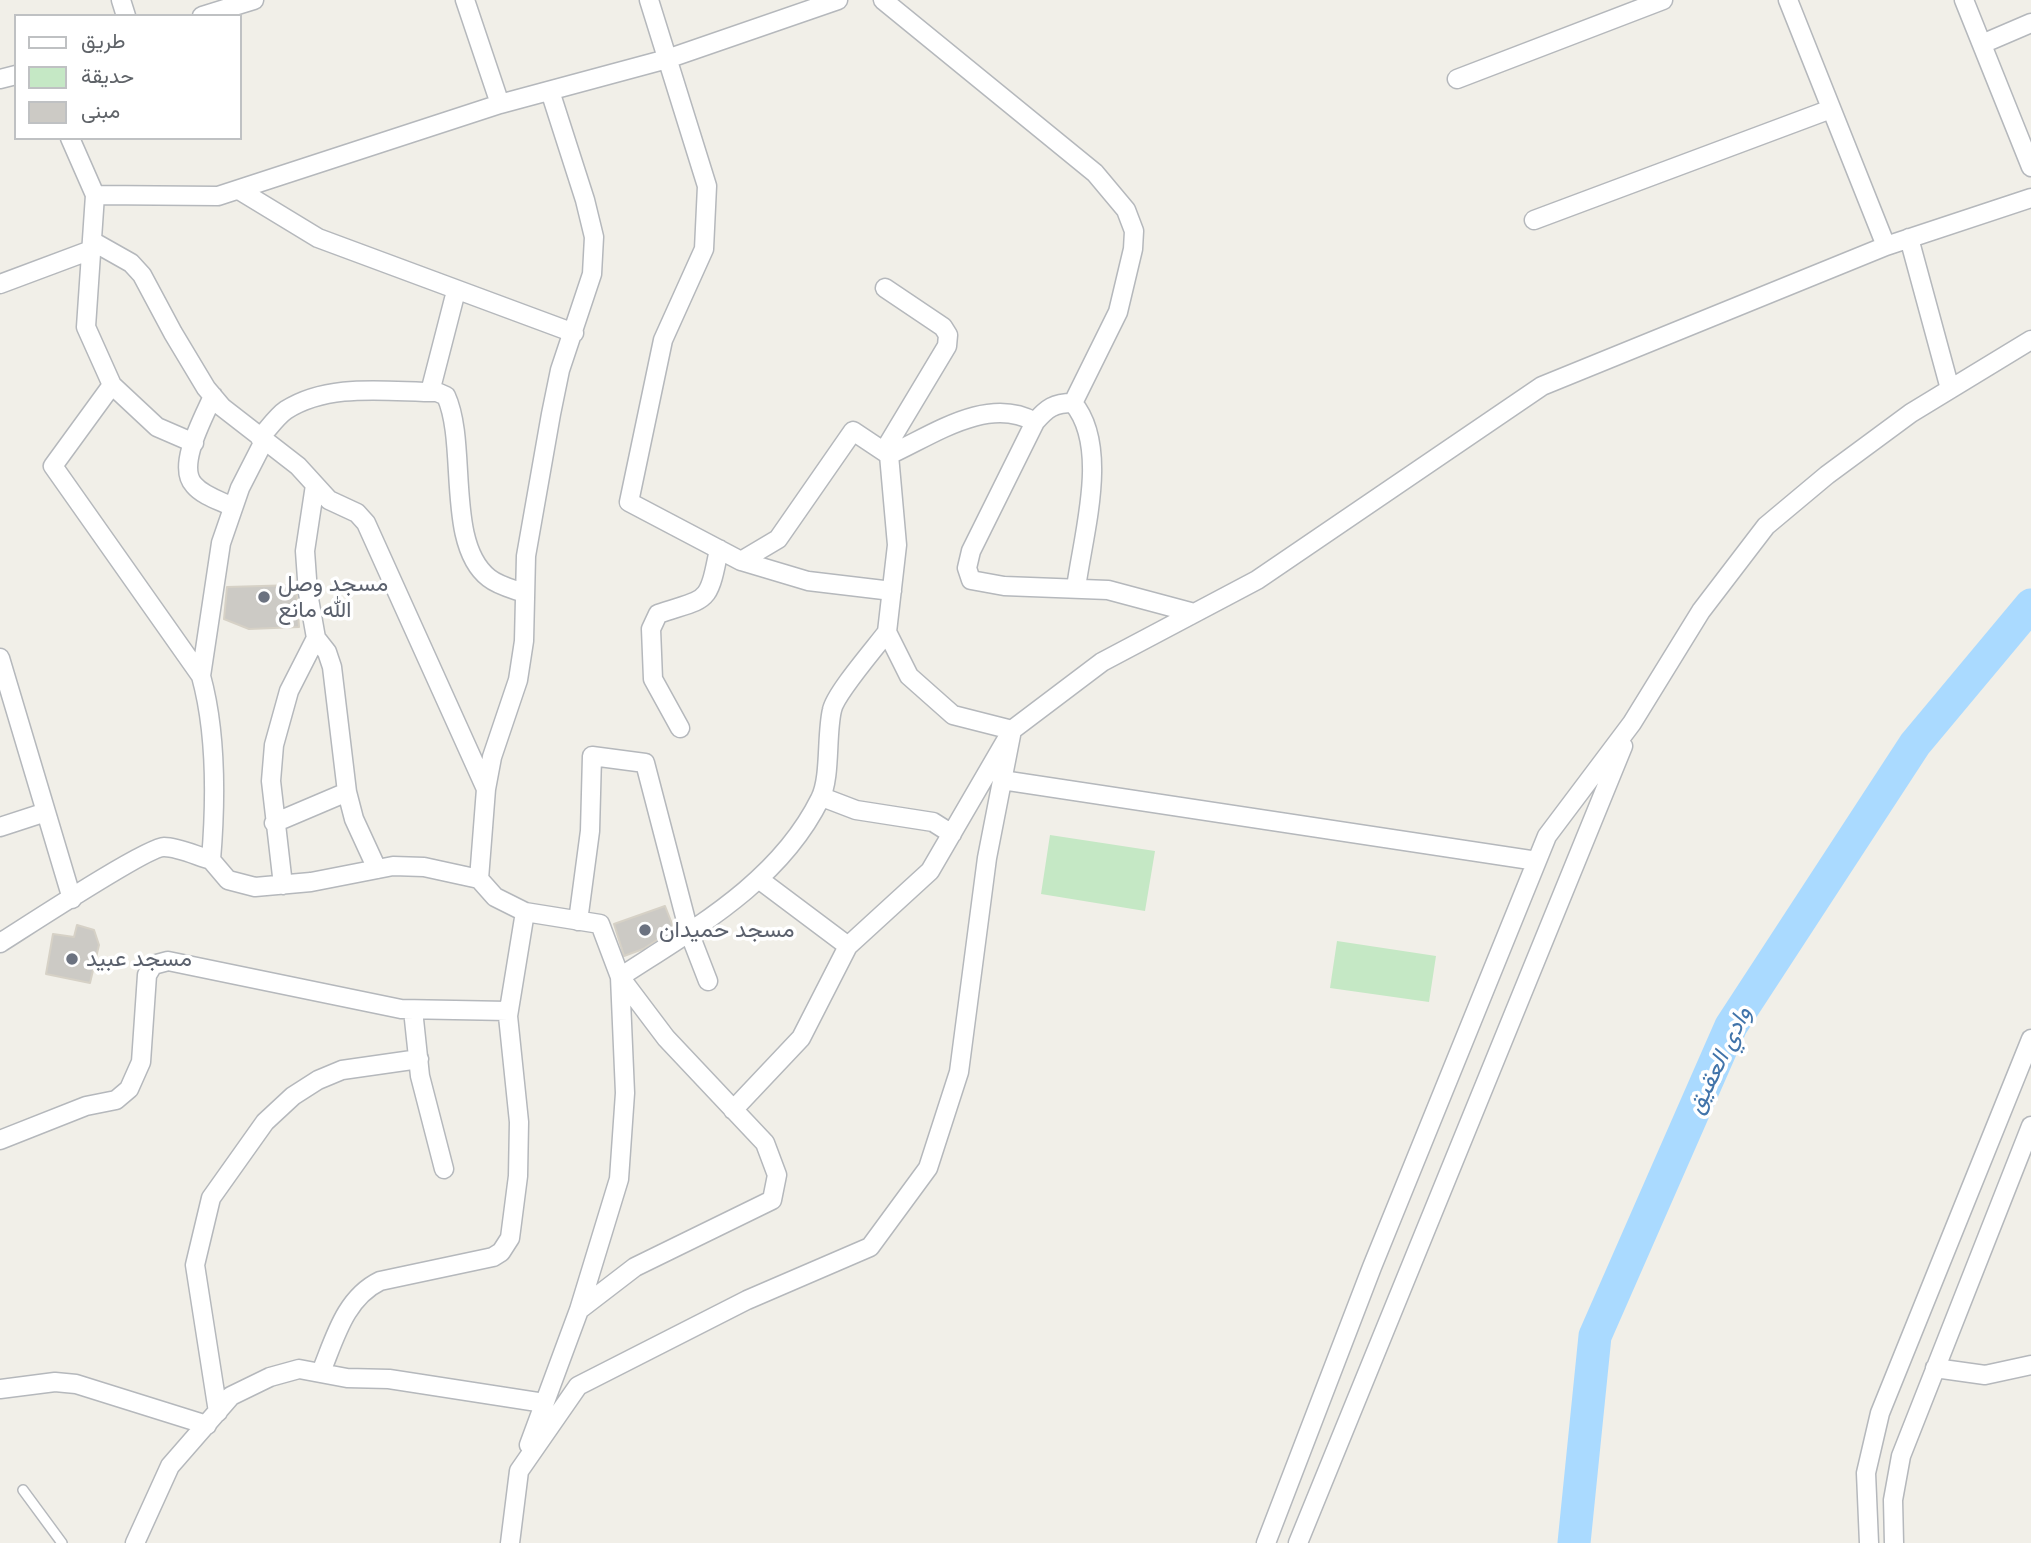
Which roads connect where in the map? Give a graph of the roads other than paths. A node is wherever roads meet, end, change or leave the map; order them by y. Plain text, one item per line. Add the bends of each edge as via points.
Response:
1 (254, 0) edge
2 (465, 0) edge
3 (649, 0) edge
4 (838, 0) edge
5 (883, 0) edge
6 (1663, 0) edge
7 (1788, 0) edge
8 (1964, 0) edge
9 (208, 14) edge
10 (2031, 23) edge
11 (1982, 44) junction
12 (667, 58) junction
13 (1457, 79) dead end
14 (550, 90) junction
15 (500, 104) junction
16 (1831, 108) junction
17 (71, 140) edge
18 (2031, 167) edge
19 (239, 190) junction
20 (95, 195) junction
21 (2031, 198) edge
22 (1534, 220) dead end
23 (1909, 238) junction
24 (91, 245) junction
25 (1886, 246) junction
26 (0, 284) edge
27 (885, 288) dead end
28 (456, 291) junction
29 (574, 333) junction
30 (2031, 340) edge
31 (112, 385) junction
32 (1950, 389) junction
33 (430, 392) junction
34 (213, 396) junction
35 (1073, 403) junction
36 (1035, 422) junction
37 (262, 439) junction
38 (194, 443) junction
39 (887, 453) junction
40 (315, 485) junction
41 (233, 507) junction
42 (719, 549) junction
43 (741, 561) junction
44 (1076, 588) junction
45 (892, 591) junction
46 (524, 593) junction
47 (1194, 613) junction
48 (887, 632) junction
49 (316, 638) junction
50 (0, 658) edge
51 (201, 676) junction
52 (1632, 723) junction
53 (680, 728) dead end
54 (1012, 730) junction
55 (1002, 780) junction
56 (486, 789) junction
57 (347, 792) junction
58 (822, 797) junction
59 (46, 813) junction
60 (274, 823) junction
61 (0, 827) edge
62 (952, 834) junction
63 (211, 860) junction
64 (1537, 861) junction
65 (377, 869) junction
66 (479, 879) junction
67 (760, 880) junction
68 (282, 885) junction
69 (72, 899) junction
70 (525, 912) junction
71 (578, 922) junction
72 (689, 932) junction
73 (0, 943) edge
74 (848, 946) junction
75 (620, 977) junction
76 (708, 981) dead end
77 (413, 1010) junction
78 (508, 1011) junction
79 (2031, 1039) edge
80 (419, 1059) junction
81 (733, 1110) junction
82 (2031, 1125) edge
83 (0, 1140) edge
84 (444, 1170) dead end
85 (579, 1310) junction
86 (2031, 1365) edge
87 (1935, 1368) junction
88 (321, 1372) junction
89 (0, 1389) edge
90 (544, 1403) junction
91 (212, 1418) junction
92 (519, 1471) junction
93 (23, 1490) dead end
94 (509, 1542) edge
95 (62, 1543) edge
96 (135, 1543) edge
97 (1266, 1543) edge
98 (1298, 1543) edge
99 (1870, 1543) edge
100 (1894, 1543) edge

1 - 9 street
2 - 15 street
3 - 12 street
4 - 12 street
5 - 35 street via 1095,173 1126,210 1134,231 1133,249 1118,312
6 - 13 street
7 - 16 street
8 - 11 street
10 - 11 street
11 - 18 street
12 - 14 street
12 - 42 street via 707,186 704,249 663,340 629,502
14 - 15 street
14 - 29 street via 594,237 592,274
15 - 19 street
16 - 22 street
16 - 25 street
17 - 20 street
19 - 20 street via 218,196
19 - 28 street via 318,238
20 - 24 street
21 - 23 street
23 - 25 street
23 - 32 street
24 - 26 street
24 - 31 street via 86,327
24 - 34 street via 131,263 142,275
25 - 47 street via 1542,386 1257,580
27 - 39 street via 948,335 947,346
28 - 29 street
28 - 33 street
29 - 46 street via 551,414 526,556
30 - 32 street
31 - 38 street via 157,427
31 - 51 street via 53,466
32 - 52 street via 1827,475 1766,526 1702,611
33 - 37 street via 349,391 317,397 285,411
33 - 46 street via 446,396 452,410 459,495 470,550 489,578
34 - 37 street
34 - 38 street
35 - 36 street via 1056,403
35 - 44 street via 1090,432 1093,464
36 - 39 street via 998,410
36 - 44 street via 971,551 967,568 971,580 980,584
37 - 40 street
37 - 41 street
38 - 41 street via 186,468 188,477 201,492
39 - 43 street via 853,431 778,539
39 - 45 street via 897,545
40 - 49 street via 304,551
40 - 56 street via 329,500 357,513 366,523
41 - 51 street via 221,543
42 - 43 street
42 - 53 street via 713,577 701,600 658,614 652,629 653,680
43 - 45 street via 808,581
44 - 47 street via 1108,590
45 - 48 street
46 - 56 street via 518,680
47 - 54 street via 1102,662
48 - 54 street via 909,676 953,715
48 - 58 street via 832,706
49 - 57 street via 332,667
49 - 60 street via 289,691 274,745
50 - 59 street
51 - 63 street via 208,701 215,807
52 - 64 street via 1547,836
52 - 98 street
54 - 55 street
54 - 62 street
55 - 64 street
55 - 92 street via 959,1072 928,1168 870,1247 747,1300 578,1387
56 - 66 street
57 - 60 street
57 - 65 street
58 - 62 street via 856,810 933,822
58 - 67 street via 793,842
59 - 61 street
59 - 69 street
60 - 68 street
62 - 74 street via 930,871
63 - 68 street via 228,880 255,887
63 - 69 street via 164,847 144,852
64 - 97 street
65 - 66 street via 424,867
65 - 68 street
66 - 70 street via 495,897
67 - 72 street
67 - 74 street
69 - 73 street
70 - 71 street
70 - 78 street
71 - 72 street via 590,831 592,756 645,763
71 - 75 street via 600,924
72 - 75 street
72 - 76 street
74 - 81 street via 801,1038
75 - 81 street via 666,1038
75 - 85 street via 625,1093 619,1179
77 - 78 street
77 - 80 street
77 - 83 street via 161,961 147,975 141,1062 129,1089 116,1100 86,1106
78 - 88 street via 519,1122 519,1176 510,1238 492,1257 380,1281 365,1289 339,1327
79 - 99 street via 1880,1413 1866,1473
80 - 84 street
80 - 91 street via 342,1070 293,1096 265,1122 211,1198 195,1265
81 - 85 street via 765,1143 777,1175 772,1200 635,1267
82 - 87 street
85 - 90 street
86 - 87 street via 1985,1375
87 - 100 street via 1900,1456 1893,1500
88 - 90 street
88 - 91 street via 299,1369 271,1377 231,1396
89 - 91 street via 76,1384
90 - 92 street
91 - 96 street via 170,1466
92 - 94 street
93 - 95 lane

